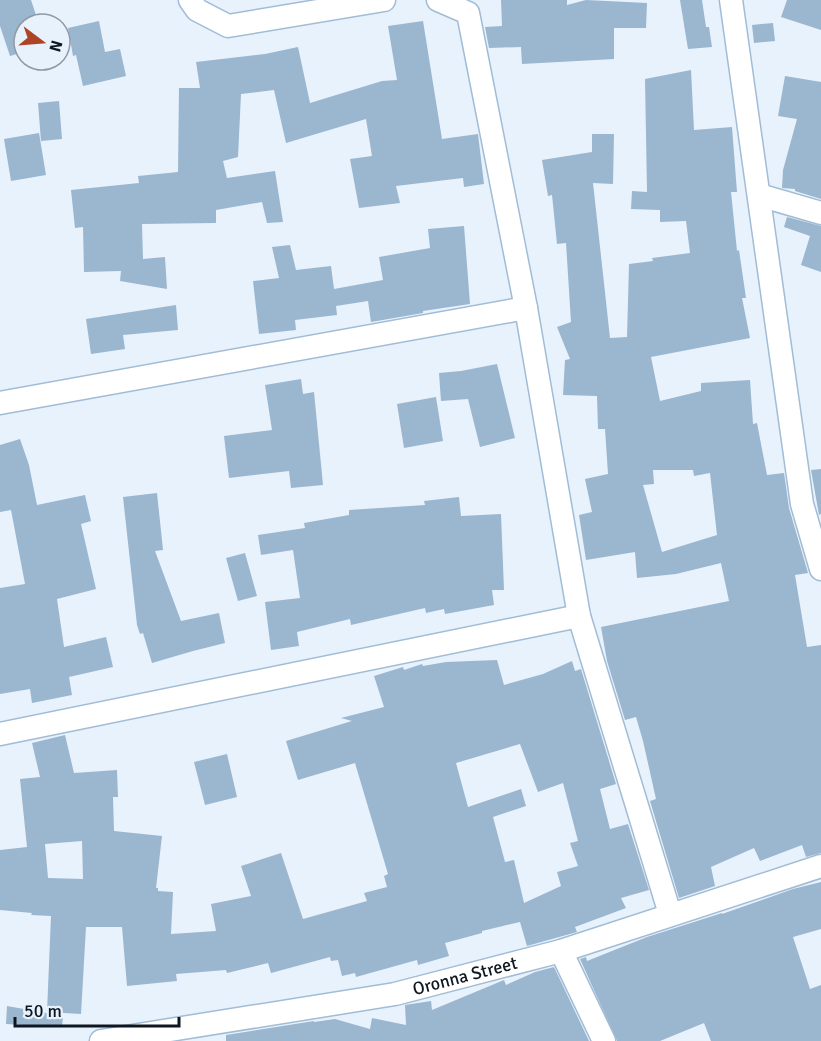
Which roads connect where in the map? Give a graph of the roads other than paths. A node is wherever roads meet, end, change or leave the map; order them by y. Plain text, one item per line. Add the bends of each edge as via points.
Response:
1 (190, 0) edge
2 (384, 0) edge
3 (438, 0) edge
4 (731, 0) edge
5 (759, 195) junction
6 (821, 213) edge
7 (526, 308) junction
8 (0, 403) edge
9 (821, 569) edge
10 (579, 616) junction
11 (0, 734) edge
12 (821, 866) edge
13 (670, 914) junction
14 (561, 951) junction
15 (101, 1041) edge
16 (604, 1041) edge

1 - 2 street via 197,10 228,26
3 - 7 street via 468,13
4 - 5 street
5 - 6 street
5 - 9 street via 802,504
7 - 8 street
7 - 10 street
10 - 11 street
10 - 13 street
12 - 13 street, Oronna Street
13 - 14 street, Oronna Street
14 - 15 street, Oronna Street via 396,994
14 - 16 street

